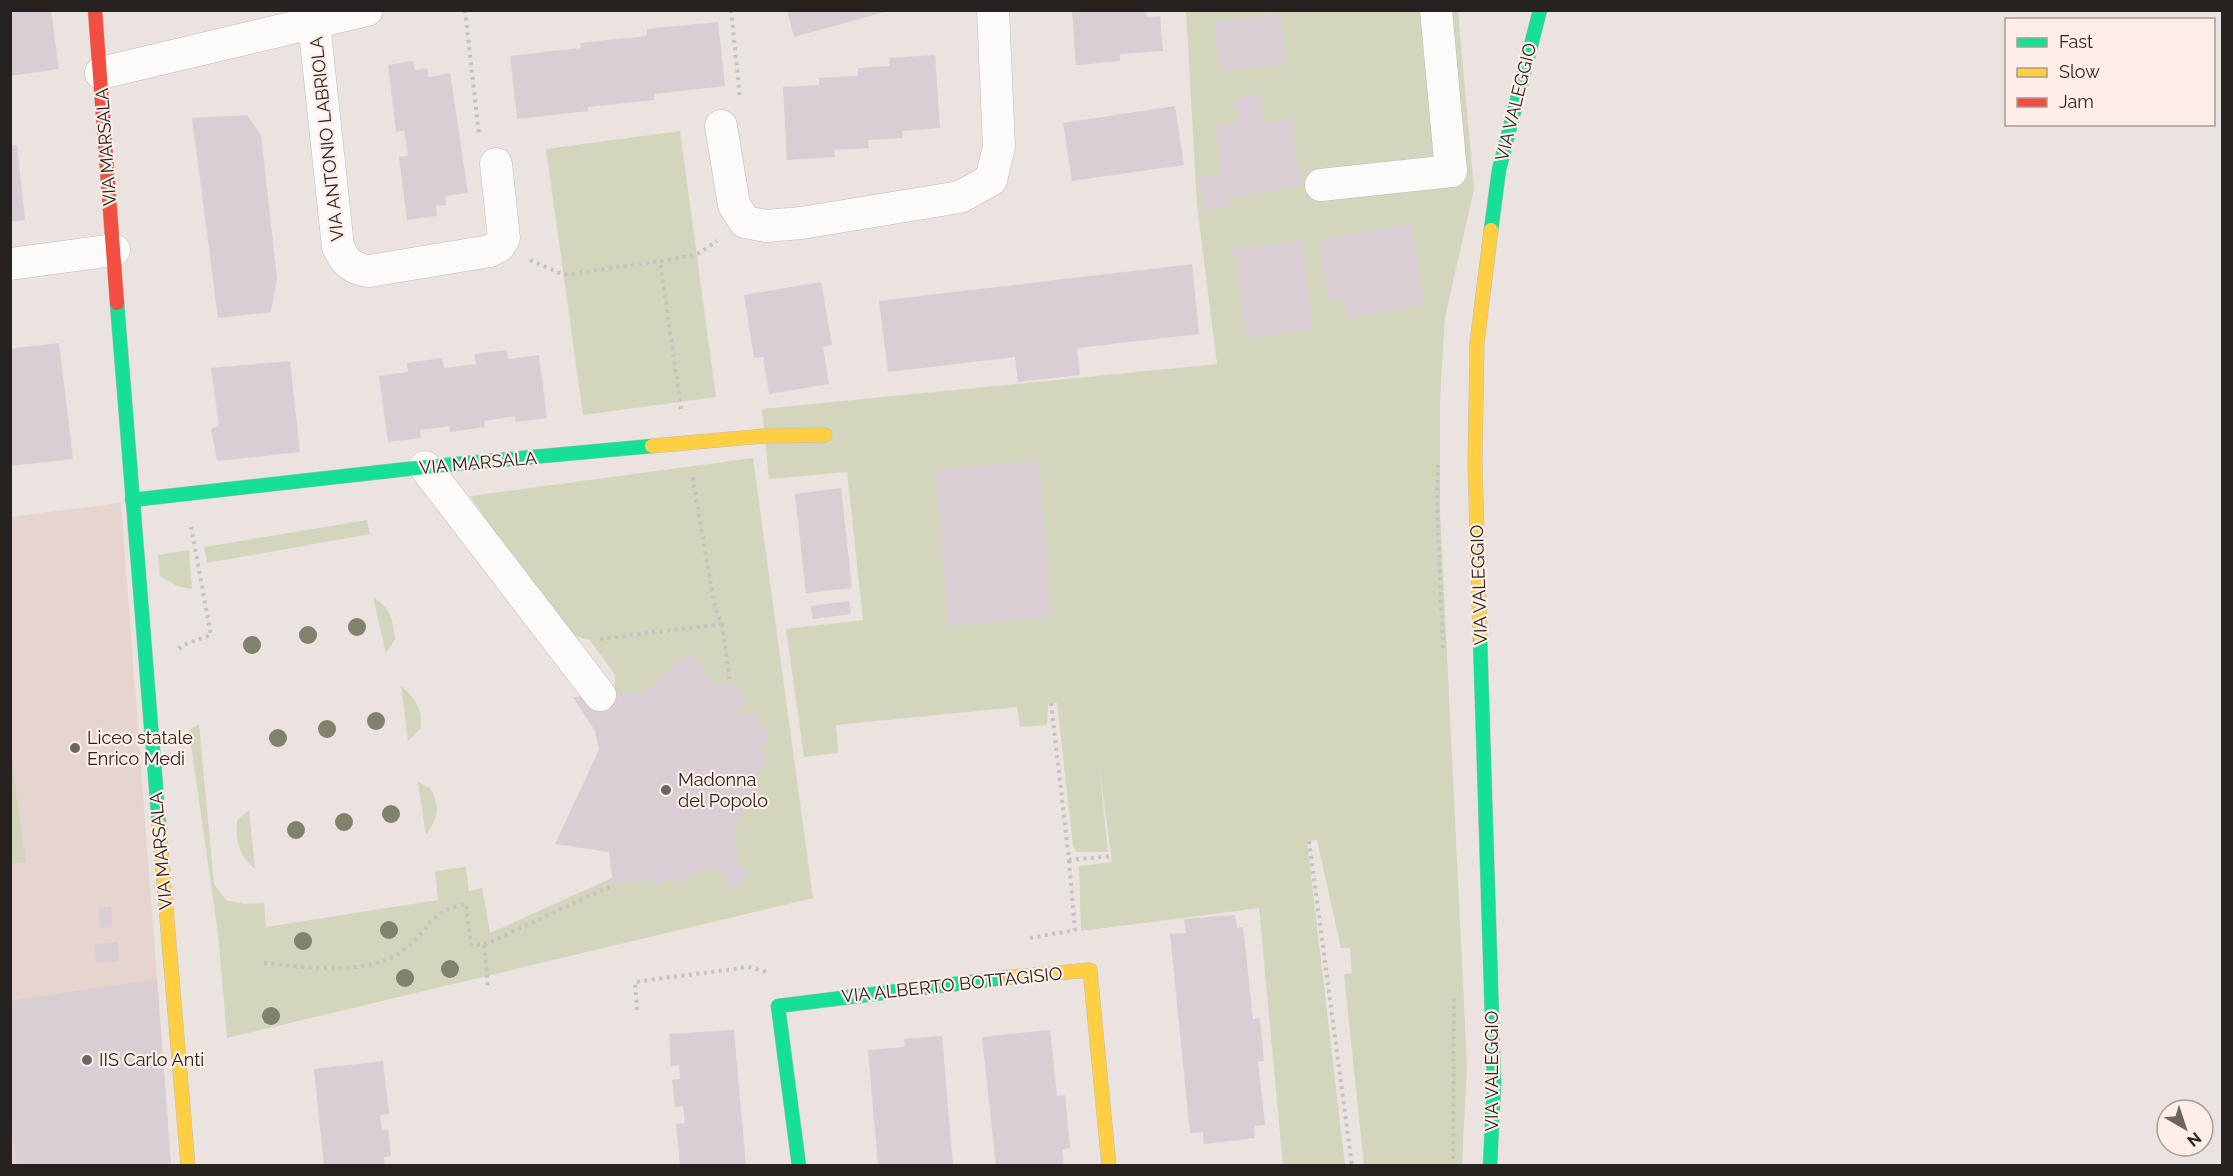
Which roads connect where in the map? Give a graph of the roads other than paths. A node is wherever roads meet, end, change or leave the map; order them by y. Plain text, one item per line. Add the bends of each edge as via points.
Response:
1 (95, 10) edge
2 (993, 10) edge
3 (1436, 10) edge
4 (1540, 10) edge
5 (359, 11) edge
6 (314, 23) junction
7 (101, 73) junction
8 (722, 126) road end
9 (496, 164) road end
10 (1321, 185) dead end
11 (114, 250) junction
12 (10, 264) edge
13 (825, 435) dead end
14 (425, 467) junction
15 (132, 500) junction
16 (600, 695) dead end
17 (188, 1166) edge
18 (799, 1166) edge
19 (1109, 1166) edge
20 (1490, 1166) edge

1 - 7 street, VIA MARSALA
2 - 8 street via 999,147 991,180 960,197 801,223 766,226 745,222 734,205
3 - 10 street via 1451,171
4 - 20 street, VIA VALEGGIO via 1499,170 1477,343 1475,464 1494,1083
5 - 6 street, VIA ANTONIO LABRIOLA
6 - 7 street, VIA ANTONIO LABRIOLA
6 - 9 street, VIA ANTONIO LABRIOLA via 338,247 344,260 356,269 369,271 490,251 499,246 504,238
7 - 11 street, VIA MARSALA
11 - 12 street
11 - 15 street, VIA MARSALA
13 - 14 street, VIA MARSALA via 764,436
14 - 15 street, VIA MARSALA
14 - 16 street
15 - 17 street, VIA MARSALA
18 - 19 street, VIA ALBERTO BOTTAGISIO via 778,1006 976,980 1090,970

